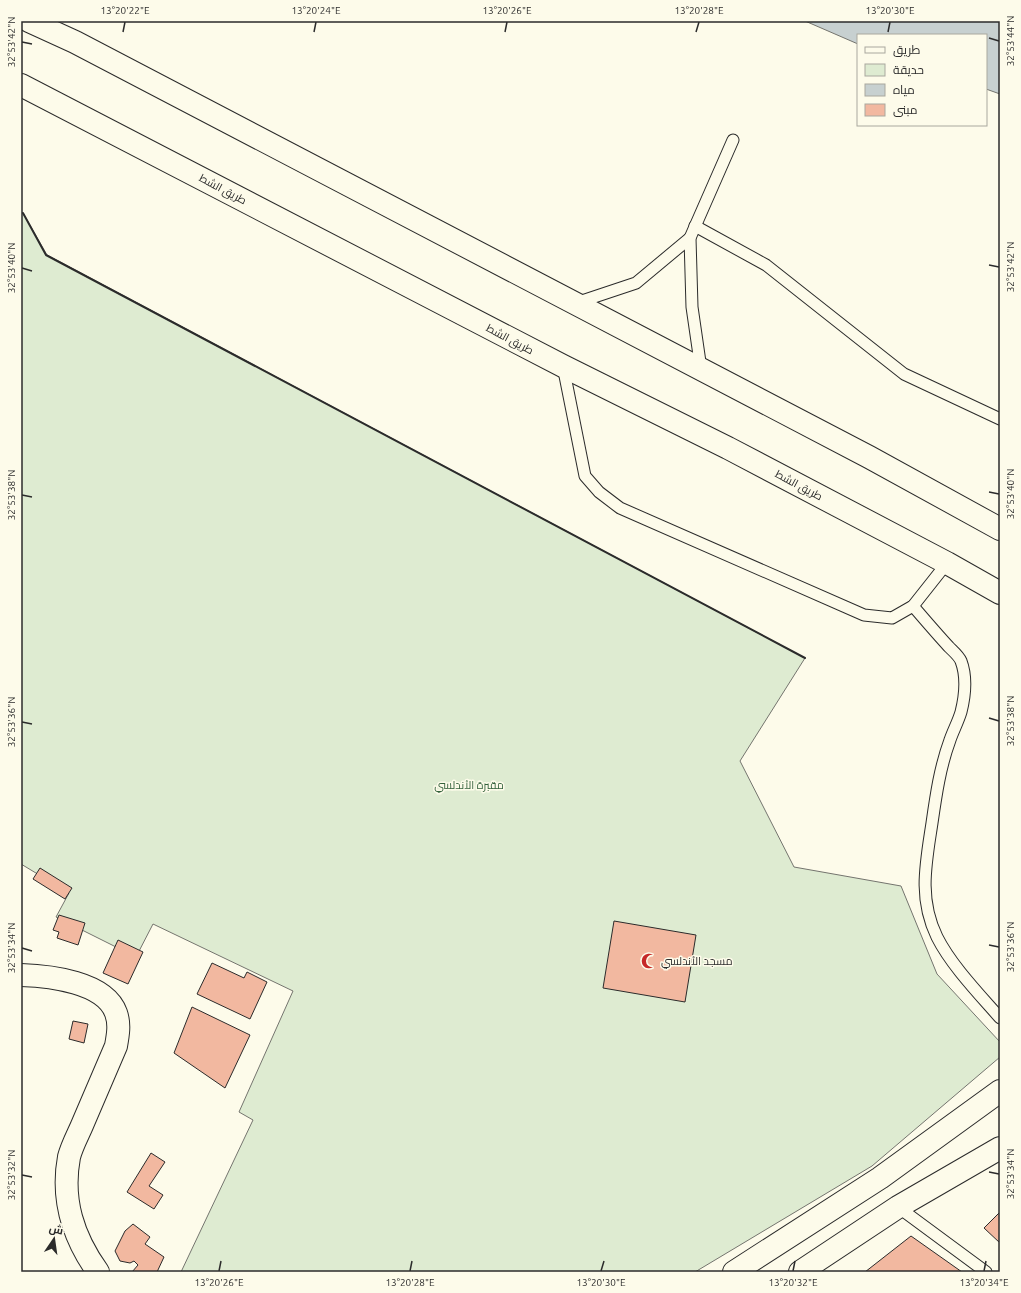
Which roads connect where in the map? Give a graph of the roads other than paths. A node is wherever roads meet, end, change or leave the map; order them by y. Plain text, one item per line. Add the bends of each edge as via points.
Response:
1 (29, 21) edge
2 (21, 85) edge
3 (733, 140) dead end
4 (695, 226) junction
5 (690, 238) junction
6 (575, 303) junction
7 (563, 366) junction
8 (701, 369) junction
9 (1000, 418) edge
10 (1000, 529) edge
11 (947, 562) junction
12 (1000, 593) edge
13 (913, 606) junction
14 (21, 974) edge
15 (1000, 1018) edge
16 (1000, 1091) edge
17 (1000, 1148) edge
18 (898, 1207) junction
19 (98, 1272) edge
20 (734, 1272) edge
21 (800, 1272) edge
22 (986, 1272) edge

1 - 6 main road via 82,46
2 - 7 main road, طريق الشط
3 - 4 lane
4 - 5 lane
4 - 9 lane via 766,265 904,374
5 - 6 lane via 636,283
5 - 8 lane via 692,307
6 - 8 main road
7 - 11 main road, طريق الشط
7 - 13 lane via 585,476 599,492 620,508 864,616 892,618
8 - 10 main road
11 - 12 main road, طريق الشط
11 - 13 lane
13 - 15 lane via 960,660 965,684 961,712 941,769 926,862 926,903 930,920 946,952
14 - 19 main road via 65,980 92,988 106,998 116,1012 119,1030 116,1046 70,1155 67,1176 67,1197 77,1238
16 - 20 main road via 880,1178
17 - 18 main road
18 - 21 main road
18 - 22 lane

